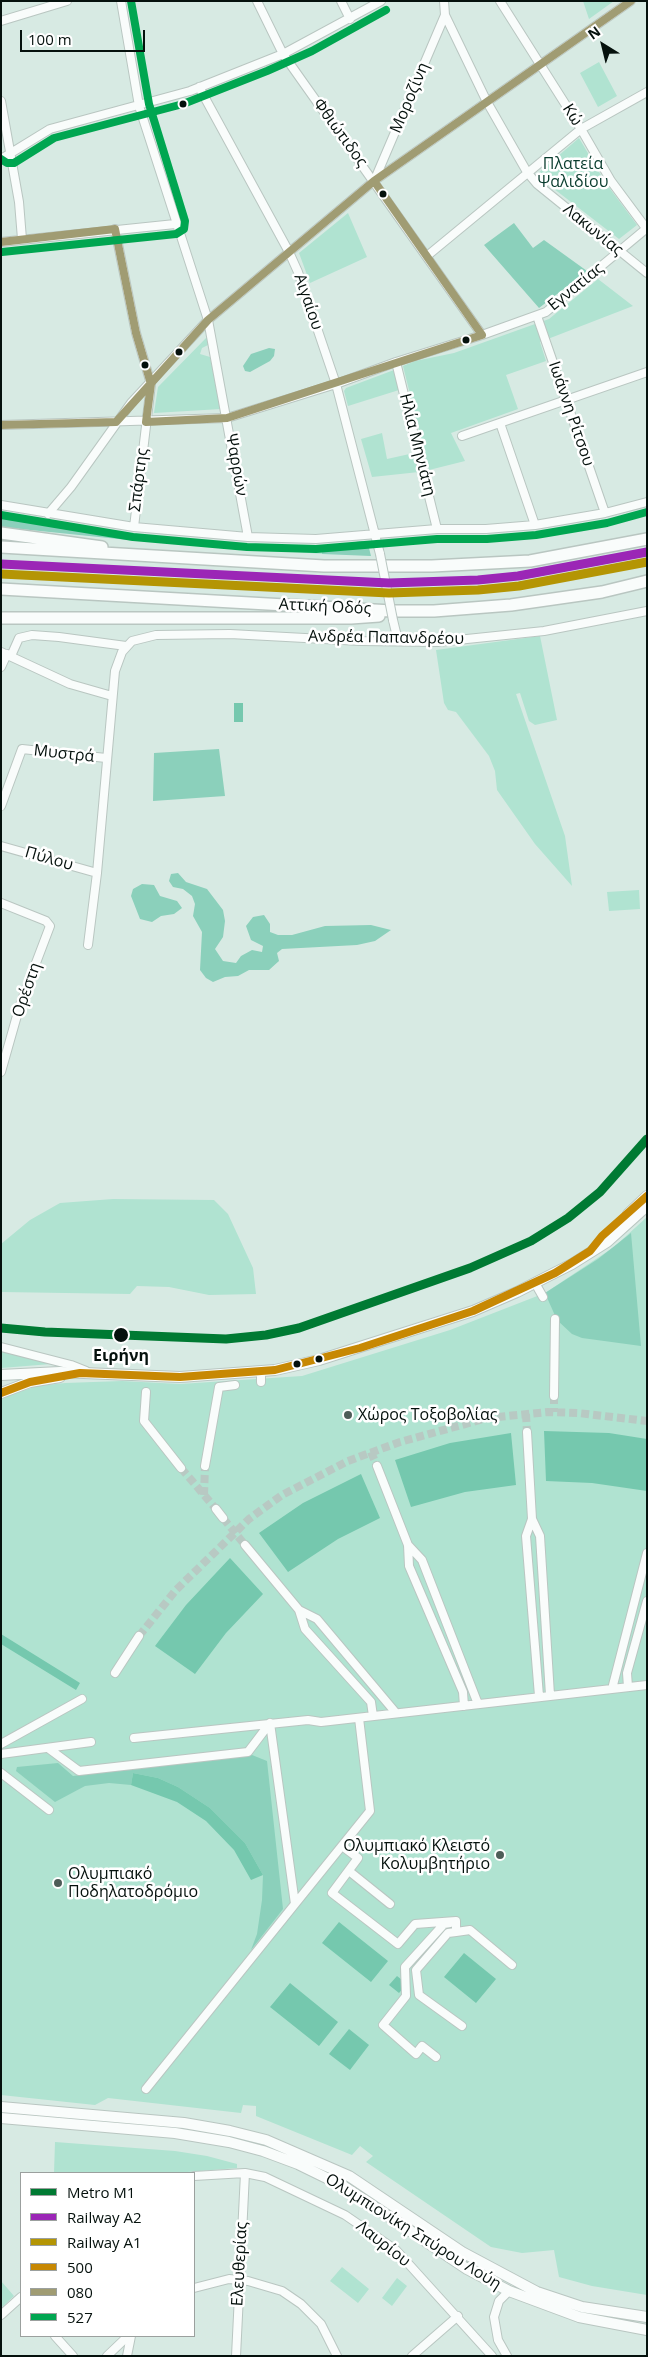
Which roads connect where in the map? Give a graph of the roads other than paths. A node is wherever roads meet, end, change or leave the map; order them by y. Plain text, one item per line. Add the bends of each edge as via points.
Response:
1 (67, 1) edge
2 (122, 1) edge
3 (258, 1) edge
4 (341, 1) edge
5 (381, 1) edge
6 (444, 1) edge
7 (500, 1) edge
8 (632, 1) edge
9 (445, 15) junction
10 (350, 19) junction
11 (1, 21) edge
12 (283, 54) junction
13 (540, 65) junction
14 (199, 88) junction
15 (647, 92) edge
16 (1, 100) edge
17 (488, 102) junction
18 (139, 106) junction
19 (581, 129) junction
20 (10, 154) junction
21 (1, 159) edge
22 (527, 172) junction
23 (374, 181) junction
24 (175, 224) junction
25 (647, 228) edge
26 (114, 229) junction
27 (22, 239) junction
28 (1, 242) edge
29 (619, 251) junction
30 (289, 252) junction
31 (427, 256) junction
32 (647, 273) edge
33 (537, 316) junction
34 (208, 320) junction
35 (482, 335) junction
36 (396, 362) junction
37 (647, 372) edge
38 (151, 384) junction
39 (336, 384) junction
40 (567, 400) junction
41 (227, 418) junction
42 (116, 422) junction
43 (146, 422) junction
44 (500, 423) junction
45 (1, 424) edge
46 (462, 436) dead end
47 (647, 502) edge
48 (1, 506) edge
49 (605, 513) junction
50 (48, 514) junction
51 (535, 525) junction
52 (134, 527) junction
53 (437, 529) junction
54 (1, 533) edge
55 (376, 534) junction
56 (248, 537) junction
57 (647, 539) edge
58 (1, 547) edge
59 (140, 555) junction
60 (647, 581) edge
61 (1, 589) edge
62 (647, 611) edge
63 (393, 616) junction
64 (1, 618) edge
65 (398, 641) junction
66 (126, 646) junction
67 (6, 654) edge
68 (1, 667) edge
69 (112, 696) junction
70 (106, 758) junction
71 (1, 806) edge
72 (1, 846) edge
73 (97, 873) junction
74 (1, 903) edge
75 (88, 944) dead end
76 (1, 1072) edge
77 (647, 1196) edge
78 (647, 1206) edge
79 (590, 1251) junction
80 (535, 1283) junction
81 (543, 1297) dead end
82 (555, 1320) dead end
83 (1, 1347) edge
84 (262, 1371) junction
85 (80, 1373) junction
86 (93, 1374) junction
87 (1, 1375) edge
88 (261, 1382) dead end
89 (234, 1385) dead end
90 (146, 1392) dead end
91 (1, 1393) edge
92 (554, 1396) tunnel mouth
93 (527, 1432) tunnel mouth
94 (205, 1466) tunnel mouth
95 (377, 1466) tunnel mouth
96 (181, 1468) tunnel mouth
97 (216, 1510) tunnel mouth
98 (222, 1518) tunnel mouth
99 (532, 1518) junction
100 (244, 1545) tunnel mouth
101 (408, 1545) junction
102 (647, 1554) edge
103 (647, 1601) edge
104 (299, 1610) junction
105 (139, 1636) tunnel mouth
106 (114, 1673) dead end
107 (647, 1685) edge
108 (628, 1687) junction
109 (612, 1689) junction
110 (550, 1695) junction
111 (540, 1696) junction
112 (82, 1699) dead end
113 (478, 1704) junction
114 (464, 1706) junction
115 (396, 1714) junction
116 (373, 1716) junction
117 (359, 1718) junction
118 (270, 1724) junction
119 (134, 1738) dead end
120 (91, 1742) dead end
121 (1, 1744) edge
122 (48, 1748) junction
123 (1, 1754) edge
124 (1, 1772) edge
125 (49, 1810) dead end
126 (342, 1846) junction
127 (349, 1871) junction
128 (295, 1904) junction
129 (390, 1904) dead end
130 (456, 1922) junction
131 (456, 1932) junction
132 (512, 1965) dead end
133 (462, 2026) dead end
134 (436, 2057) dead end
135 (146, 2089) dead end
136 (1, 2107) edge
137 (1, 2118) edge
138 (245, 2173) junction
139 (195, 2176) edge
140 (240, 2280) junction
141 (195, 2288) edge
142 (509, 2291) junction
143 (20, 2299) edge
144 (1, 2315) edge
145 (458, 2316) junction
146 (647, 2317) edge
147 (647, 2330) edge
148 (56, 2337) edge
149 (129, 2337) edge
150 (130, 2337) edge
151 (338, 2354) edge
152 (73, 2356) edge
153 (107, 2356) edge
154 (127, 2356) edge
155 (236, 2356) edge
156 (412, 2356) edge
157 (492, 2356) edge
158 (507, 2356) edge

1 - 11 street
2 - 18 street, Ψαρρών
3 - 12 street, Φθιώτιδος
4 - 10 street
5 - 10 street
6 - 9 street, Λακωνίας
7 - 13 street, Κώ
8 - 13 street
9 - 17 street, Λακωνίας
9 - 23 street, Μοροζίνη
10 - 12 street
12 - 14 street
12 - 23 street, Φθιώτιδος
13 - 17 street
13 - 19 street, Κώ
14 - 18 street
14 - 30 street, Αιγαίου
15 - 19 street
16 - 20 street
17 - 22 street, Λακωνίας
17 - 23 street
18 - 20 street via 50,129
18 - 24 street, Ψαρρών
19 - 22 street
19 - 25 street, Κώ via 611,182
20 - 21 street
20 - 27 street
22 - 29 street, Λακωνίας via 536,184
22 - 31 street
23 - 30 street
23 - 31 street, Φθιώτιδος
24 - 26 street
24 - 34 street, Ψαρρών
25 - 29 street, Εγνατίας
26 - 27 street
26 - 38 street, Σπάρτης via 136,333
27 - 28 street
29 - 32 street, Λακωνίας
29 - 33 street, Εγνατίας via 548,311
30 - 34 street
30 - 39 street, Αιγαίου
31 - 35 street, Φθιώτιδος
33 - 35 street, Εγνατίας
33 - 40 street, Ιωάννη Ρίτσου
34 - 38 street
34 - 41 street, Ψαρρών
35 - 36 street, Εγνατίας
36 - 39 street, Εγνατίας
36 - 53 street, Ηλία Μηνιάτη
37 - 40 street
38 - 42 street
38 - 43 street, Σπάρτης
39 - 41 street, Εγνατίας
39 - 55 street, Αιγαίου
40 - 44 street
40 - 49 street, Ιωάννη Ρίτσου
41 - 43 street, Εγνατίας
41 - 56 street, Ψαρρών
42 - 43 street, Εγνατίας
42 - 45 street, Εγνατίας
42 - 50 street
43 - 52 street, Σπάρτης
44 - 46 street
44 - 51 street
47 - 49 street
48 - 50 street
49 - 51 street
50 - 52 street
51 - 53 street via 486,530
52 - 56 street
53 - 55 street
54 - 59 highway via 80,542
55 - 56 street via 316,539
55 - 63 street, Αιγαίου, bridge
57 - 59 highway via 530,561 432,566 324,566
58 - 59 highway
60 - 63 highway, Αττική Οδός via 602,592
61 - 63 highway, Αττική Οδός
62 - 65 street, Ανδρέα Παπανδρέου via 494,638
63 - 64 highway
63 - 65 street, Αιγαίου
65 - 66 street, Ανδρέα Παπανδρέου via 245,634 156,635 139,638
66 - 67 street via 32,635 19,638
66 - 69 street via 117,662
67 - 68 street
67 - 69 street via 70,684
69 - 70 street
70 - 71 street, Μυστρά via 22,750
70 - 73 street
72 - 73 street, Πύλου
73 - 75 street
74 - 76 street, Ορέστη via 46,921 50,926 20,1005
77 - 79 main road
78 - 79 main road via 606,1242
79 - 80 main road
80 - 81 street
80 - 84 main road via 473,1311 360,1348 320,1360
82 - 92 street
83 - 86 street
84 - 86 main road via 180,1377
84 - 88 street
85 - 86 main road
85 - 87 main road
85 - 91 main road via 30,1382
89 - 94 street via 219,1387
90 - 96 street via 144,1421
93 - 99 street
95 - 101 street
97 - 98 street
99 - 110 street via 540,1536
99 - 111 street via 526,1536
100 - 104 street
101 - 113 street via 422,1560
101 - 114 street via 409,1566 462,1692
102 - 109 street
103 - 108 street via 627,1673
104 - 115 street via 317,1618
104 - 116 street via 305,1628 371,1702
105 - 106 street
107 - 108 street
108 - 109 street
109 - 110 street
110 - 111 street
111 - 113 street
112 - 121 street
113 - 114 street
114 - 115 street
115 - 116 street
116 - 117 street
117 - 118 street
117 - 126 street via 370,1811
118 - 119 street
118 - 122 street via 248,1752 78,1771
118 - 128 street
120 - 122 street
122 - 123 street
124 - 125 street
126 - 127 street via 358,1858
126 - 128 street
127 - 129 street
127 - 130 street via 332,1893 398,1944 415,1924
128 - 135 street
130 - 131 street
130 - 134 street via 444,1924 405,1967 406,1996 383,2025 416,2054 422,2046
131 - 132 street via 470,1930
131 - 133 street via 448,1933 416,1970 420,1995
136 - 146 main road, Ολυμπιονίκη Σπύρου Λούη via 184,2123 266,2140 349,2176 462,2252 537,2292 582,2306
137 - 142 main road, Ολυμπιονίκη Σπύρου Λούη via 175,2133 229,2142 280,2157 343,2186 466,2269
138 - 139 street, Λαυρίου
138 - 140 street, Ελευθερίας
138 - 145 street, Λαυρίου via 265,2177 321,2202 380,2237
140 - 141 street via 213,2282
140 - 151 street via 274,2288 301,2304 321,2324
140 - 155 street, Ελευθερίας
142 - 147 main road, Ολυμπιονίκη Σπύρου Λούη via 579,2317
142 - 158 street via 499,2301 494,2317 498,2340
143 - 144 street
145 - 156 street
145 - 157 street, Λαυρίου
148 - 152 street
149 - 153 street
150 - 154 street

